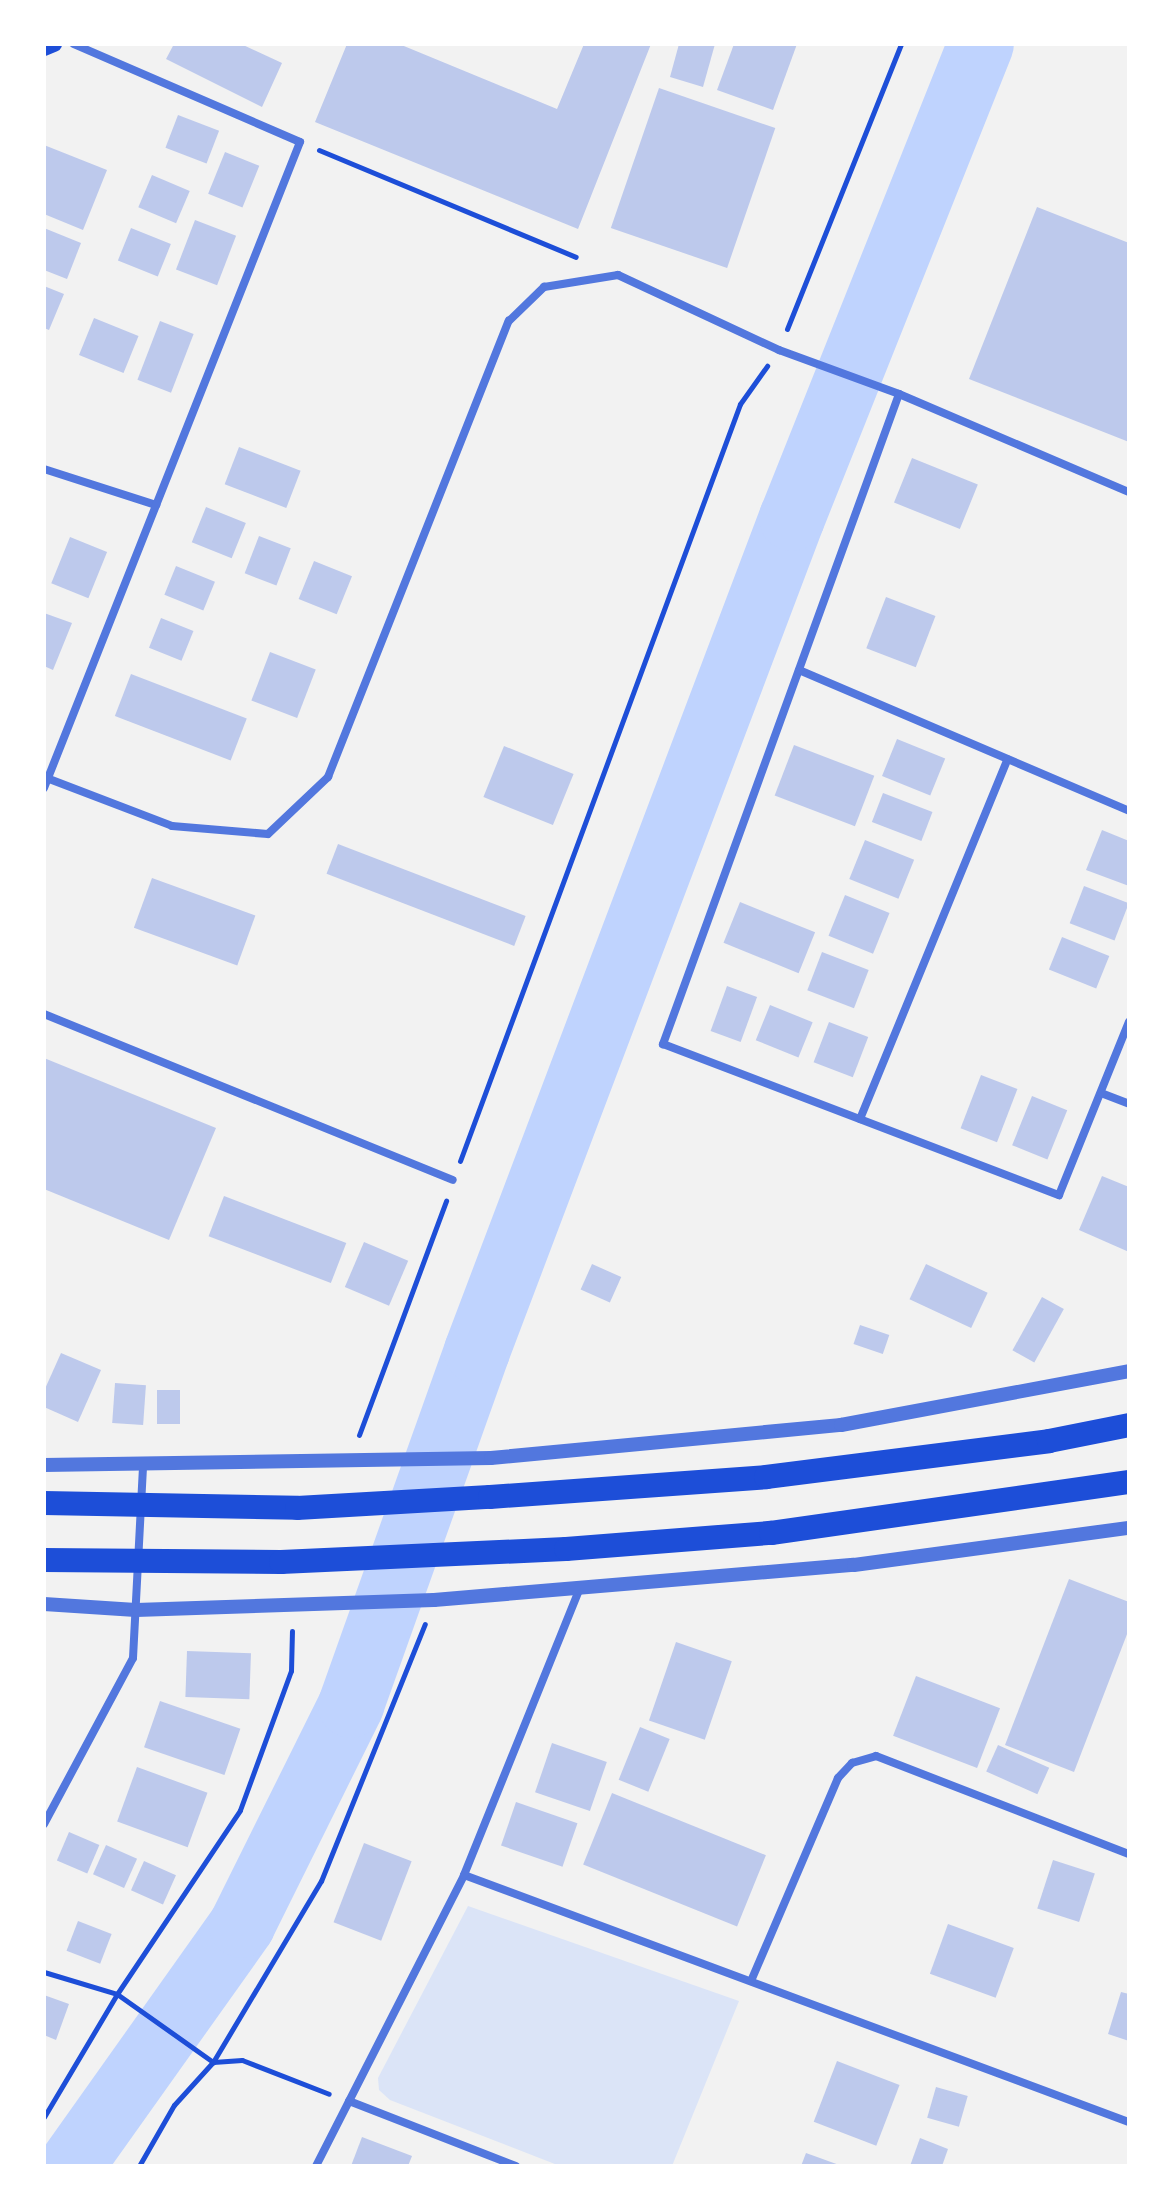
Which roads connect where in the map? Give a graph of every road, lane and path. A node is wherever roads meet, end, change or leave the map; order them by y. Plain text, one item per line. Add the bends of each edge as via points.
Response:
1 (54, 44) edge
2 (73, 44) edge
3 (901, 44) edge
4 (44, 48) edge
5 (300, 142) junction
6 (618, 275) junction
7 (779, 350) junction
8 (899, 394) junction
9 (44, 469) edge
10 (1129, 492) edge
11 (156, 505) junction
12 (799, 670) junction
13 (1008, 759) junction
14 (45, 781) edge
15 (1129, 811) edge
16 (44, 1014) edge
17 (1129, 1022) edge
18 (1101, 1093) junction
19 (1129, 1104) edge
20 (860, 1119) junction
21 (453, 1180) junction
22 (1129, 1371) edge
23 (1129, 1425) edge
24 (349, 1464) junction
25 (44, 1465) edge
26 (143, 1465) junction
27 (1129, 1482) edge
28 (44, 1503) edge
29 (1129, 1528) edge
30 (44, 1560) edge
31 (579, 1590) junction
32 (434, 1600) junction
33 (44, 1604) edge
34 (294, 1606) junction
35 (136, 1610) junction
36 (44, 1824) edge
37 (1129, 1854) edge
38 (464, 1875) junction
39 (44, 1972) edge
40 (751, 1981) junction
41 (117, 1994) junction
42 (213, 2062) junction
43 (349, 2101) junction
44 (44, 2117) edge
45 (1129, 2122) edge
46 (139, 2166) edge
47 (316, 2166) edge
48 (516, 2166) edge

1 - 4 main road
2 - 5 street
3 - 7 path
5 - 6 path
5 - 11 street
6 - 7 street
6 - 14 street via 544,287 509,321 328,777 268,834 172,826
7 - 8 street
7 - 21 path via 740,404
8 - 10 street
8 - 12 street
9 - 11 street
11 - 14 street
12 - 13 street
12 - 20 street via 663,1044
13 - 15 street
13 - 20 street
16 - 21 street
17 - 18 street
18 - 19 street
18 - 20 street via 1059,1195
21 - 24 path
22 - 24 street via 841,1425 491,1458
23 - 28 highway via 1049,1441 766,1477 490,1497 297,1508
24 - 26 street
25 - 26 street
26 - 35 street
27 - 30 highway via 771,1533 566,1549 281,1562
29 - 31 street via 854,1565
31 - 32 street
31 - 38 street
32 - 34 street
32 - 42 path via 399,1698 321,1881
33 - 35 street
34 - 35 street
34 - 41 path via 291,1671 240,1810
35 - 36 street via 133,1658
37 - 40 street via 876,1756 852,1763 838,1778
38 - 40 street
38 - 43 street
39 - 41 path
40 - 45 street
41 - 42 path
41 - 44 path
42 - 43 path via 242,2060
42 - 46 path via 174,2105
43 - 47 street
43 - 48 street

